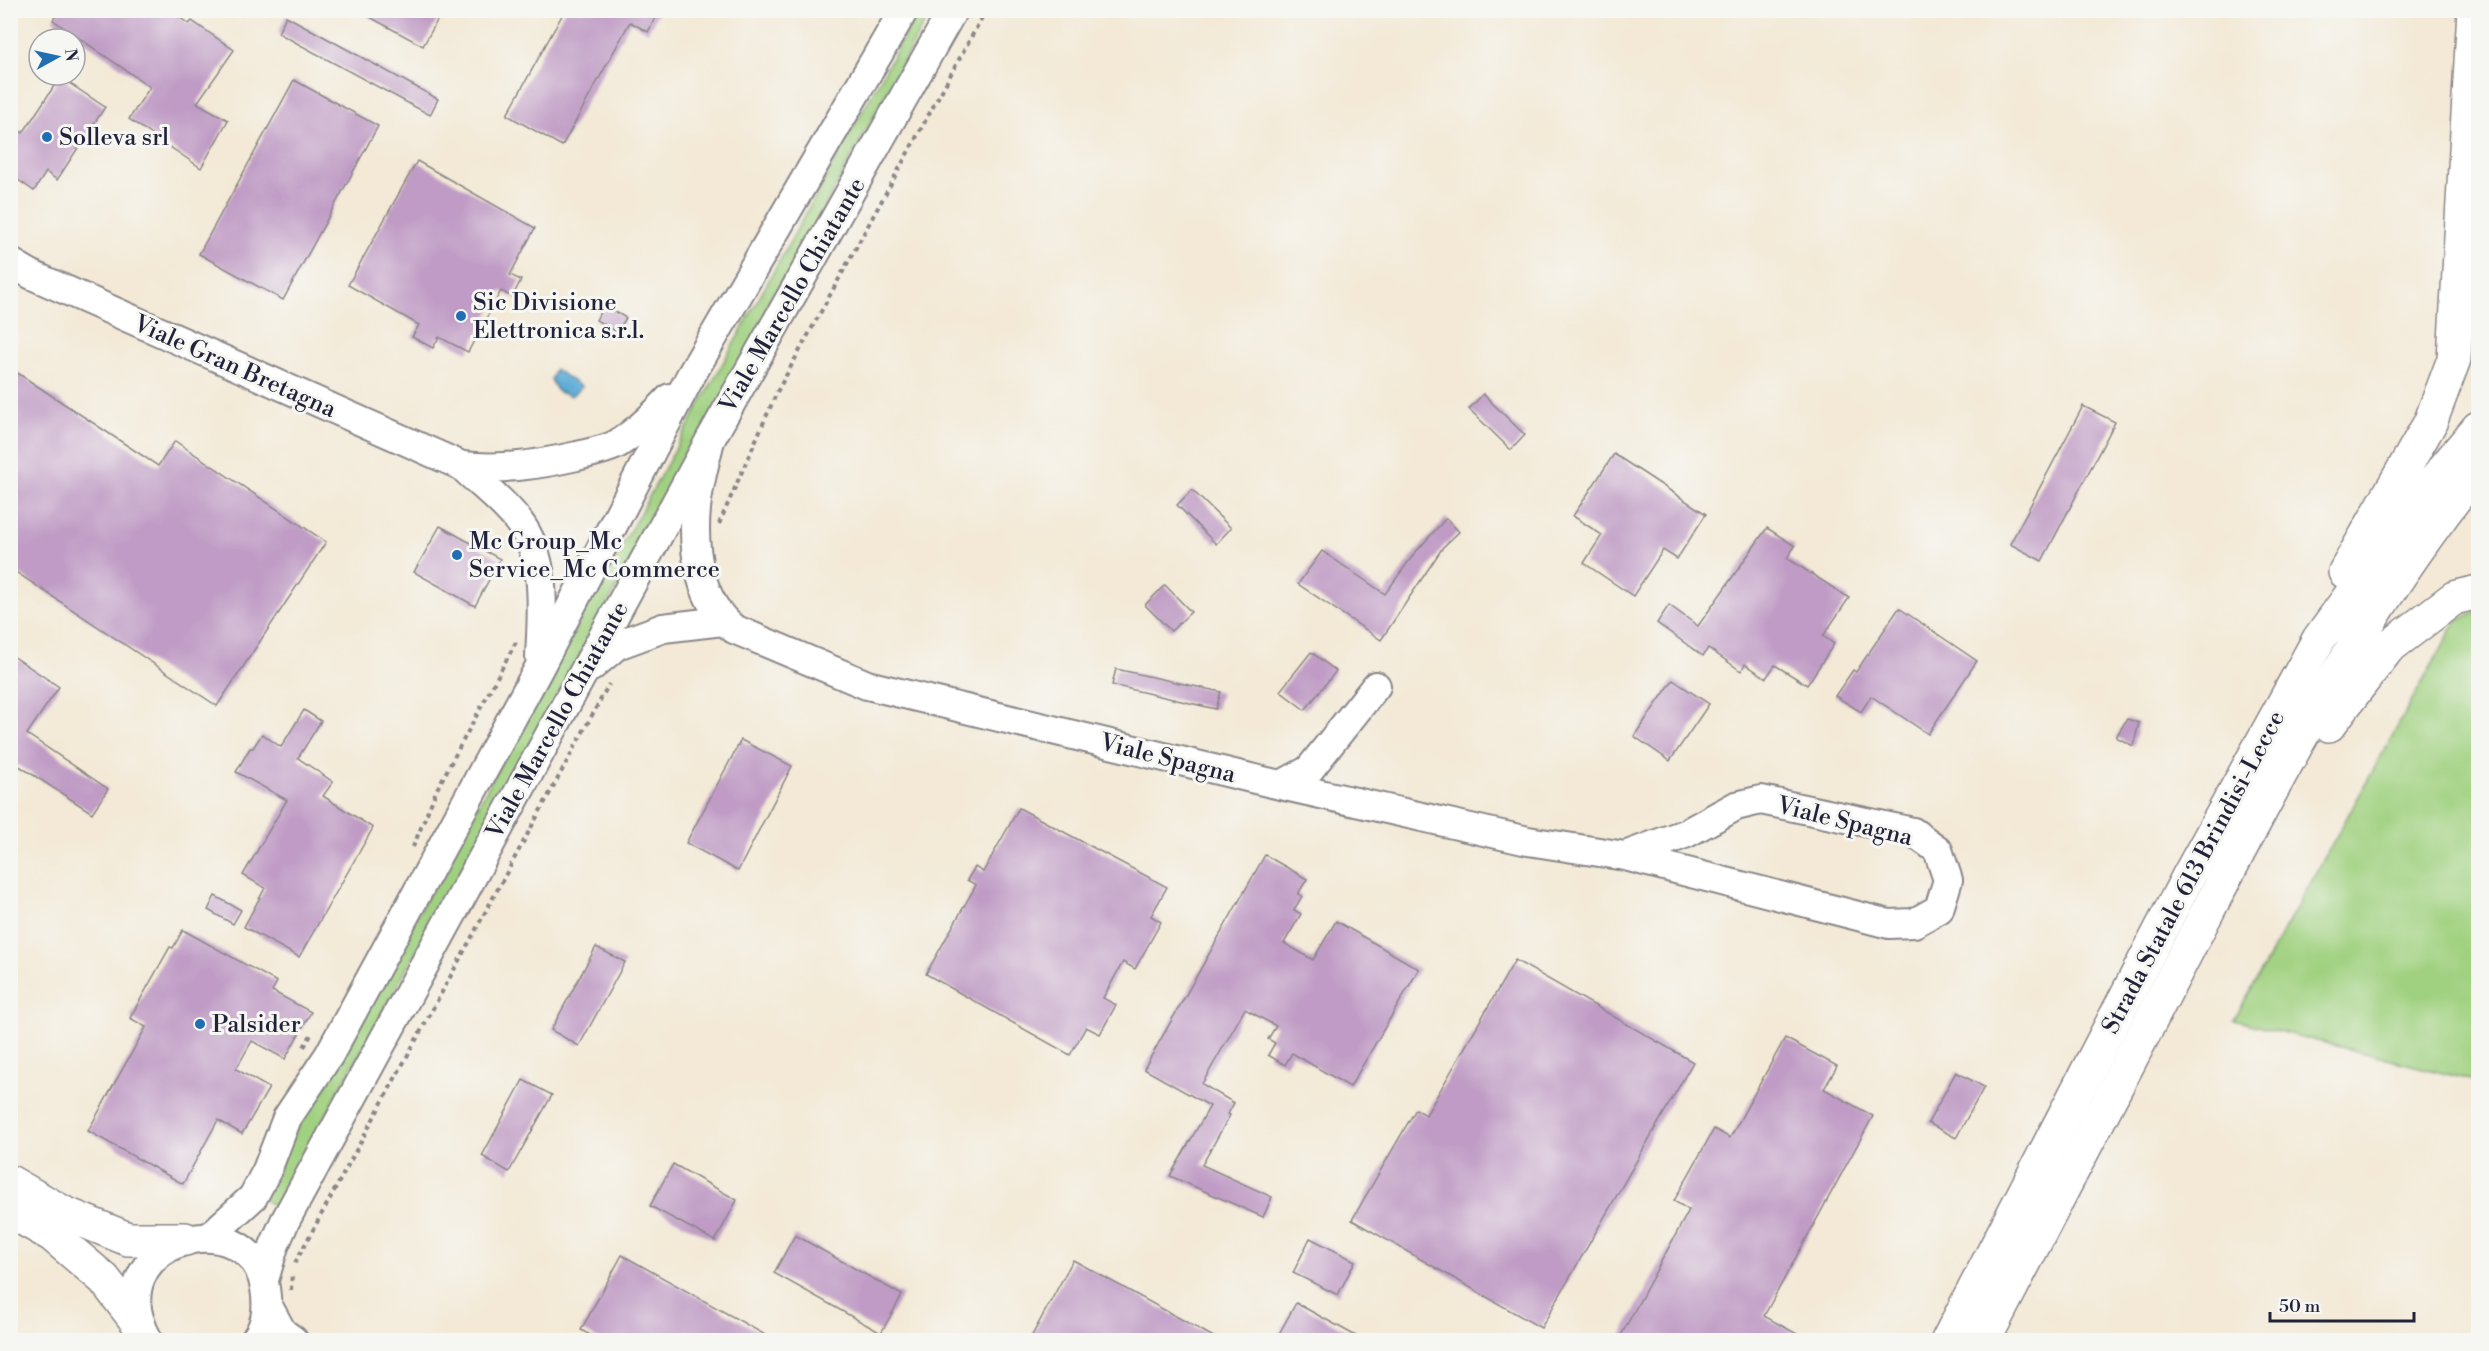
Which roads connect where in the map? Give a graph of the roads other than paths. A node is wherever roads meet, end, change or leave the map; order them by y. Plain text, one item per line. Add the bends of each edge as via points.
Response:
1 (904, 10) edge
2 (952, 10) edge
3 (2474, 10) edge
4 (10, 262) edge
5 (690, 377) junction
6 (2478, 428) edge
7 (710, 440) junction
8 (462, 466) junction
9 (2478, 469) edge
10 (2478, 592) edge
11 (723, 621) junction
12 (2319, 639) junction
13 (539, 668) junction
14 (581, 676) junction
15 (1376, 686) dead end
16 (1281, 785) junction
17 (1625, 856) junction
18 (2194, 936) junction
19 (10, 1182) edge
20 (10, 1211) edge
21 (197, 1238) junction
22 (274, 1294) junction
23 (143, 1332) edge
24 (255, 1341) edge
25 (294, 1341) edge
26 (1948, 1341) edge
27 (1984, 1341) edge

1 - 5 street, Viale Marcello Chiatante
2 - 7 street, Viale Marcello Chiatante
3 - 12 main road via 2454,359 2430,423 2327,605
4 - 8 street, Viale Gran Bretagna
5 - 8 street, Viale Gran Bretagna via 652,417 615,445 519,468
5 - 13 street, Viale Marcello Chiatante
6 - 12 main road, Strada Statale 613 Brindisi-Lecce via 2433,482
7 - 11 street, Viale Spagna via 696,509 698,558 707,599
7 - 14 street, Viale Marcello Chiatante
8 - 13 street, Viale Gran Bretagna via 519,521 535,551 542,612
9 - 18 main road, Strada Statale 613 Brindisi-Lecce via 2368,625 2291,750
10 - 18 main road via 2454,598 2388,648 2333,718 2217,928
11 - 14 street via 663,628 617,645
11 - 16 street, Viale Spagna via 867,684
12 - 26 main road, Strada Statale 613 Brindisi-Lecce via 2187,879
13 - 21 street, Viale Marcello Chiatante via 329,1055 287,1118 253,1197
14 - 22 street, Viale Marcello Chiatante via 285,1221 274,1246
15 - 16 street via 1309,770
16 - 17 street, Viale Spagna via 1528,842
17 - 17 street, Viale Spagna via 1889,924 1914,923 1939,909 1948,880 1938,850 1913,832 1761,800 1736,806 1687,833
18 - 27 main road, Strada Statale 613 Brindisi-Lecce
19 - 21 main road via 64,1213 128,1239
20 - 23 main road via 52,1236 104,1279
21 - 22 street via 226,1242 242,1251
21 - 23 street, Viale Marcello Chiatante via 164,1248 144,1270 135,1298
22 - 24 street, Viale Marcello Chiatante
22 - 25 street via 282,1332

